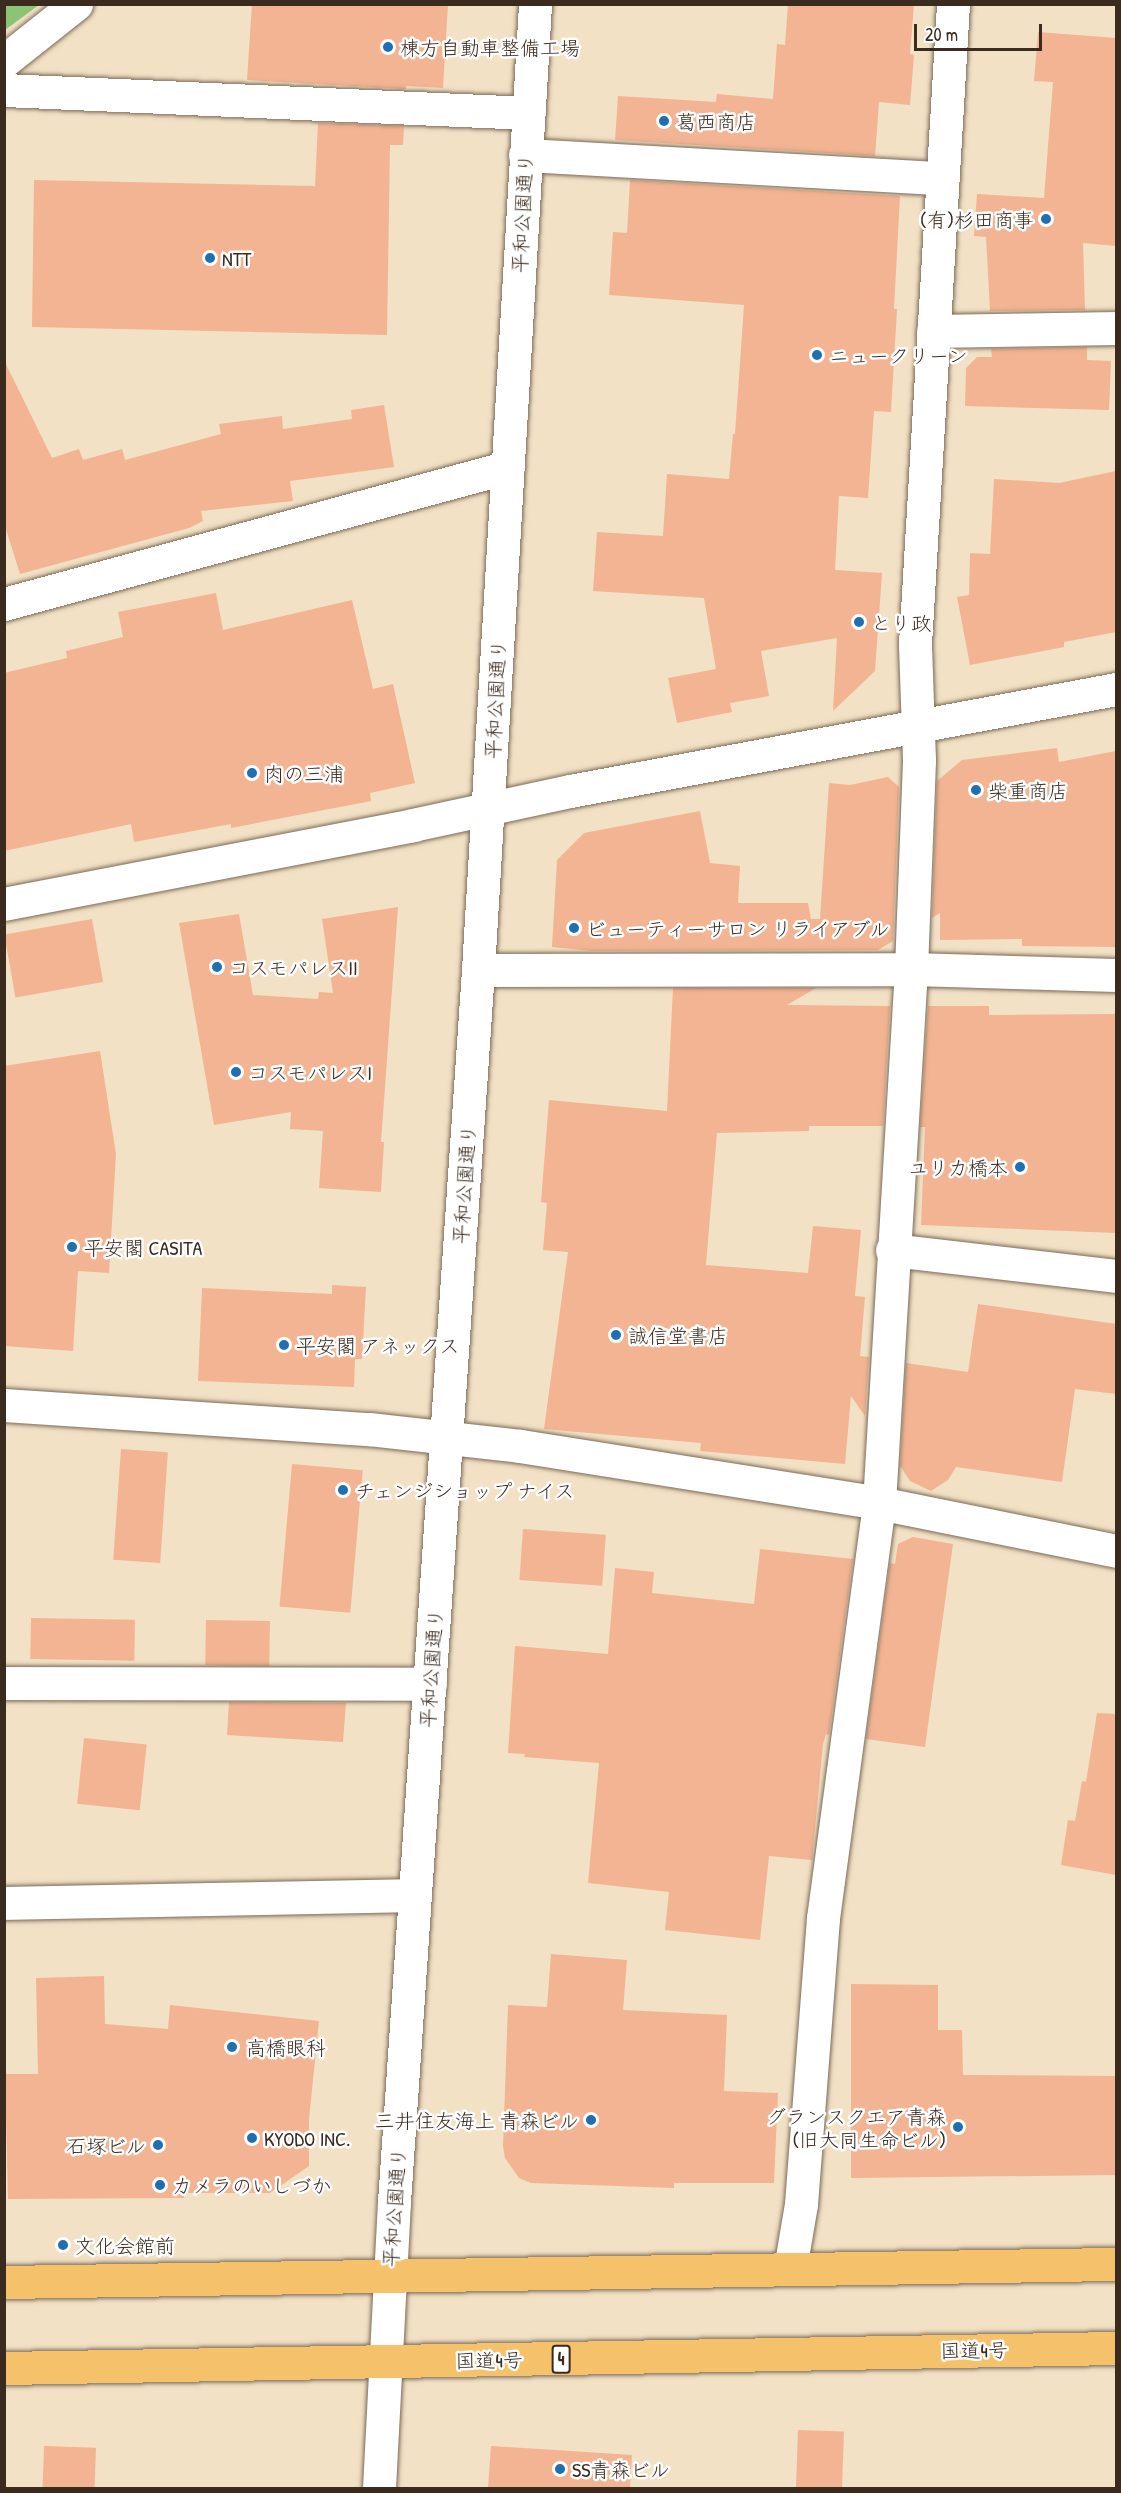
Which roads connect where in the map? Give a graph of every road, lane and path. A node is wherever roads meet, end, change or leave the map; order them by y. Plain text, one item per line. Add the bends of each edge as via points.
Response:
1 (76, 4) edge
2 (535, 4) edge
3 (952, 4) edge
4 (4, 61) edge
5 (4, 90) edge
6 (528, 114) junction
7 (525, 155) junction
8 (942, 178) junction
9 (1116, 328) edge
10 (933, 331) junction
11 (508, 467) junction
12 (4, 604) edge
13 (1116, 689) edge
14 (918, 726) junction
15 (488, 808) junction
16 (4, 904) edge
17 (478, 969) junction
18 (911, 969) junction
19 (1116, 975) edge
20 (892, 1250) junction
21 (1116, 1276) edge
22 (4, 1405) edge
23 (447, 1437) junction
24 (879, 1503) junction
25 (1116, 1551) edge
26 (4, 1683) edge
27 (430, 1684) junction
28 (415, 1895) junction
29 (4, 1903) edge
30 (1116, 2264) edge
31 (790, 2269) junction
32 (390, 2276) junction
33 (4, 2282) edge
34 (1116, 2348) edge
35 (385, 2362) junction
36 (4, 2368) edge
37 (379, 2488) edge

1 - 4 street
2 - 6 street, 平和公園通り
3 - 8 street
5 - 6 street
6 - 7 street, 平和公園通り
7 - 8 street
7 - 11 street, 平和公園通り
8 - 10 street
9 - 10 street
10 - 14 street via 915,644
11 - 12 street
11 - 15 street, 平和公園通り
13 - 14 street
14 - 15 street
14 - 18 street
15 - 16 street
15 - 17 street, 平和公園通り
17 - 18 street
17 - 23 street, 平和公園通り
18 - 19 street
18 - 20 street
20 - 21 street
20 - 24 street
22 - 23 street
23 - 24 street
23 - 27 street, 平和公園通り
24 - 25 street
24 - 31 street via 823,1918 801,2204
26 - 27 street
27 - 28 street, 平和公園通り
28 - 29 street
28 - 32 street, 平和公園通り
30 - 31 highway
31 - 32 highway
32 - 33 highway
32 - 35 street, 平和公園通り
34 - 35 highway, 国道4号 / 4
35 - 36 highway, 国道4号 / 4
35 - 37 street, 平和公園通り

